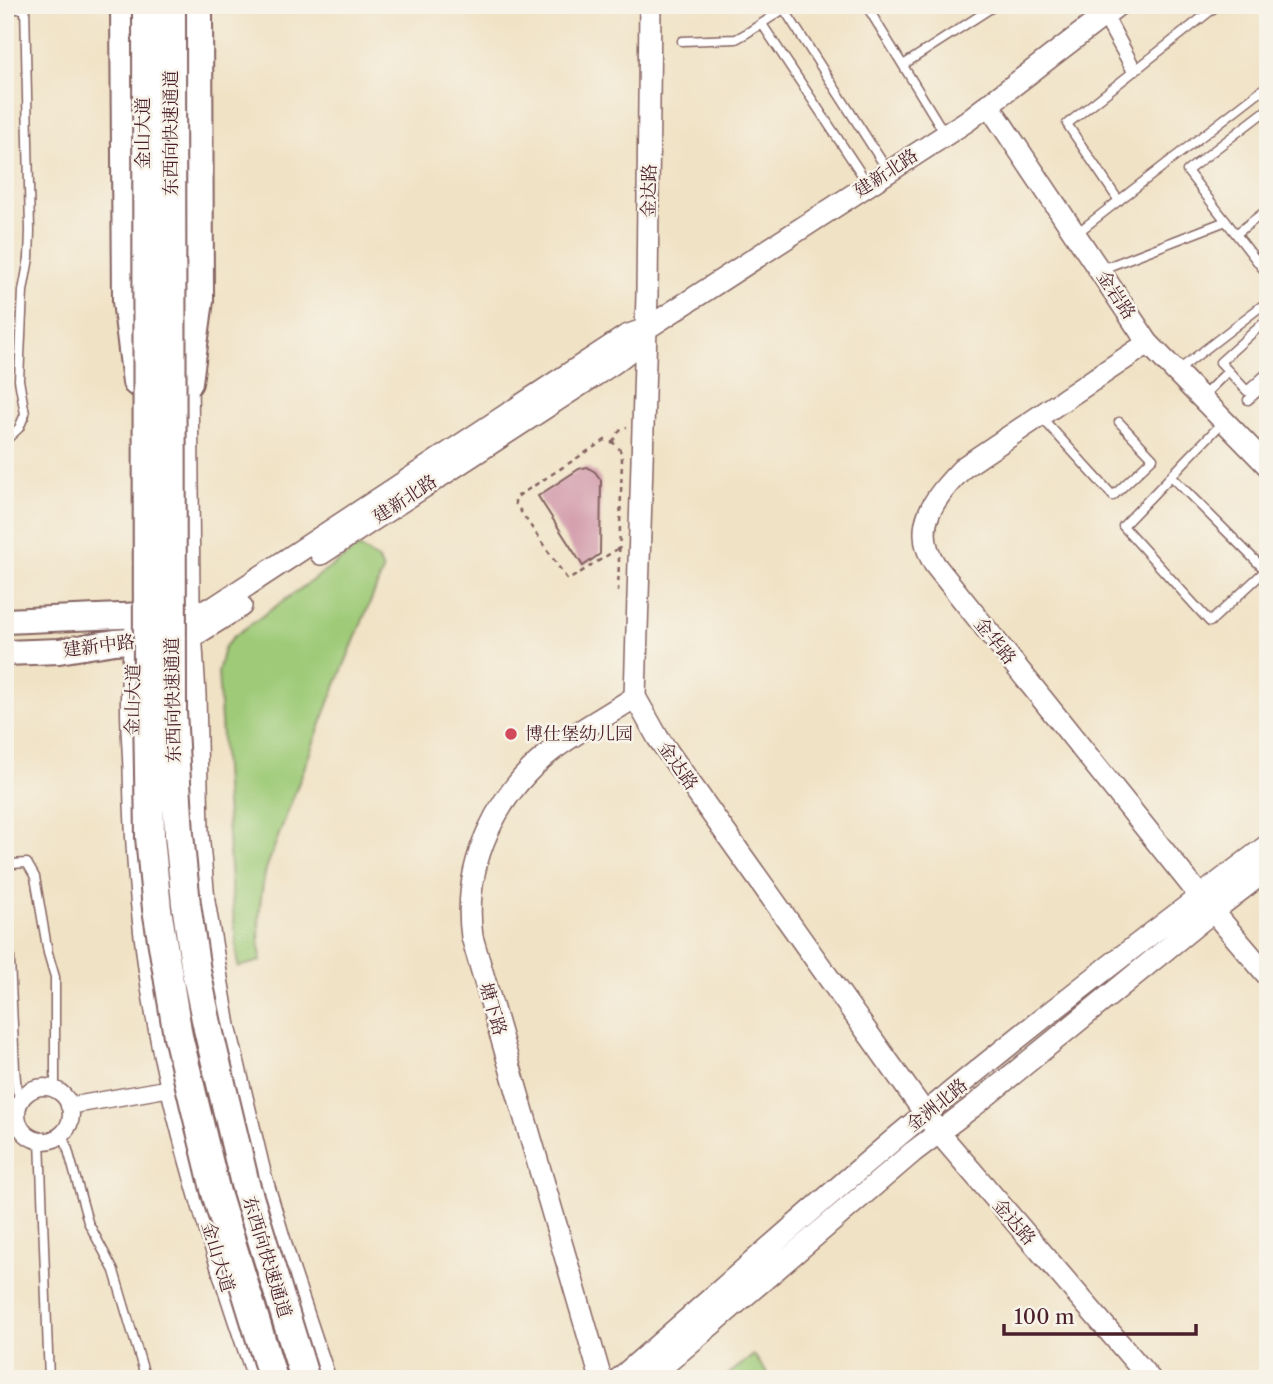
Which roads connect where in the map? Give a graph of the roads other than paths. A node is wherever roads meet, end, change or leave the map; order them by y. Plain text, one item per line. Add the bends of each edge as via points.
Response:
1 (5, 5) edge
2 (19, 5) edge
3 (25, 5) edge
4 (125, 5) edge
5 (145, 5) edge
6 (171, 5) edge
7 (181, 5) edge
8 (198, 5) edge
9 (650, 5) edge
10 (879, 5) edge
11 (996, 5) edge
12 (1218, 5) edge
13 (787, 7) edge
14 (868, 8) edge
15 (1109, 12) edge
16 (762, 24) junction
17 (682, 41) dead end
18 (903, 65) junction
19 (1135, 70) junction
20 (1268, 85) edge
21 (988, 104) junction
22 (1268, 109) edge
23 (946, 134) junction
24 (888, 171) junction
25 (868, 184) junction
26 (1118, 201) junction
27 (1268, 209) edge
28 (1226, 221) junction
29 (1236, 234) junction
30 (1075, 235) junction
31 (1099, 270) junction
32 (1268, 273) edge
33 (1268, 301) edge
34 (1268, 319) edge
35 (646, 329) junction
36 (1148, 343) junction
37 (1228, 371) junction
38 (1268, 372) edge
39 (1176, 373) junction
40 (137, 382) junction
41 (188, 382) junction
42 (1268, 383) edge
43 (1200, 398) junction
44 (1248, 400) dead end
45 (1040, 416) junction
46 (1224, 421) junction
47 (1119, 422) dead end
48 (5, 442) edge
49 (1268, 466) edge
50 (1171, 476) junction
51 (1267, 569) edge
52 (136, 616) junction
53 (5, 621) edge
54 (191, 625) junction
55 (135, 641) junction
56 (5, 653) edge
57 (635, 697) junction
58 (1268, 845) edge
59 (1268, 869) edge
60 (1206, 904) junction
61 (1268, 976) edge
62 (172, 1088) junction
63 (55, 1090) junction
64 (21, 1100) junction
65 (69, 1106) junction
66 (925, 1115) junction
67 (12, 1124) edge
68 (63, 1132) junction
69 (939, 1133) junction
70 (40, 1140) junction
71 (316, 1372) edge
72 (49, 1379) edge
73 (146, 1379) edge
74 (259, 1379) edge
75 (267, 1379) edge
76 (273, 1379) edge
77 (601, 1379) edge
78 (619, 1379) edge
79 (648, 1379) edge
80 (1150, 1379) edge

1 - 2 street
3 - 48 lane via 30,231 19,380 25,414
4 - 40 highway via 127,301
5 - 40 main road, 金山大道 via 144,299
5 - 76 highway, 东西向快速通道, bridge via 151,849 178,1036 216,1193
6 - 71 highway, 东西向快速通道, bridge via 172,711 186,904 208,1029 245,1184
7 - 41 main road via 182,299
8 - 41 highway via 199,300
9 - 35 main road, 金达路
10 - 14 lane
11 - 18 lane
12 - 19 lane
13 - 16 lane
13 - 24 lane
14 - 18 lane
15 - 19 lane
15 - 21 main road, 建新北路
16 - 17 lane via 730,40
16 - 25 lane
18 - 23 lane
19 - 26 lane via 1067,124
20 - 26 lane
21 - 23 main road, 建新北路
21 - 30 main road, 金岩路
22 - 28 lane via 1187,171
23 - 24 main road, 建新北路
24 - 25 main road, 建新北路
25 - 35 main road, 建新北路
26 - 30 lane
27 - 29 lane
28 - 29 lane
28 - 31 lane
29 - 32 lane
30 - 31 main road, 金岩路
31 - 36 main road, 金岩路
33 - 39 lane
34 - 37 lane via 1220,362
35 - 54 main road, 建新北路 via 614,363 214,624
35 - 57 main road, 金达路
36 - 39 main road, 金岩路
36 - 45 main road, 金华路
37 - 38 lane via 1247,391
37 - 43 lane
39 - 43 main road, 金岩路
40 - 52 main road, 金山大道
41 - 54 main road
42 - 44 lane
43 - 46 main road, 金岩路
45 - 47 lane via 1114,496 1153,458
45 - 60 main road, 金华路 via 964,467 943,490 928,515 927,553
46 - 49 main road, 金岩路
46 - 50 lane
50 - 51 lane
50 - 51 lane via 1123,526 1210,622
52 - 53 main road, 建新中路
52 - 54 main road, 建新中路
52 - 55 main road, 金山大道
54 - 55 main road, 建新中路
54 - 71 main road via 198,832 215,969 261,1177
55 - 56 main road, 建新中路 via 59,652
55 - 62 main road, 金山大道 via 135,837 151,981
57 - 66 main road, 金达路 via 658,738
57 - 77 main road, 塘下路 via 554,749 507,797 481,848 470,906 472,937
58 - 60 main road, 金洲北路
59 - 60 main road, 金洲北路
60 - 61 main road, 金华路
60 - 66 main road, 金洲北路 via 1078,991
60 - 69 main road, 金洲北路
62 - 65 street
62 - 74 main road, 金山大道 via 200,1196
63 - 64 street via 36,1088
63 - 64 lane via 55,977 35,877 27,863 11,864 6,874 15,1069
63 - 65 street
64 - 67 street
65 - 68 street via 71,1115
66 - 69 main road, 金达路
66 - 78 main road, 金洲北路
67 - 70 street
68 - 70 street
68 - 73 lane via 88,1222 114,1271
69 - 79 main road, 金洲北路
69 - 80 main road, 金达路
70 - 72 lane
71 - 75 main road

